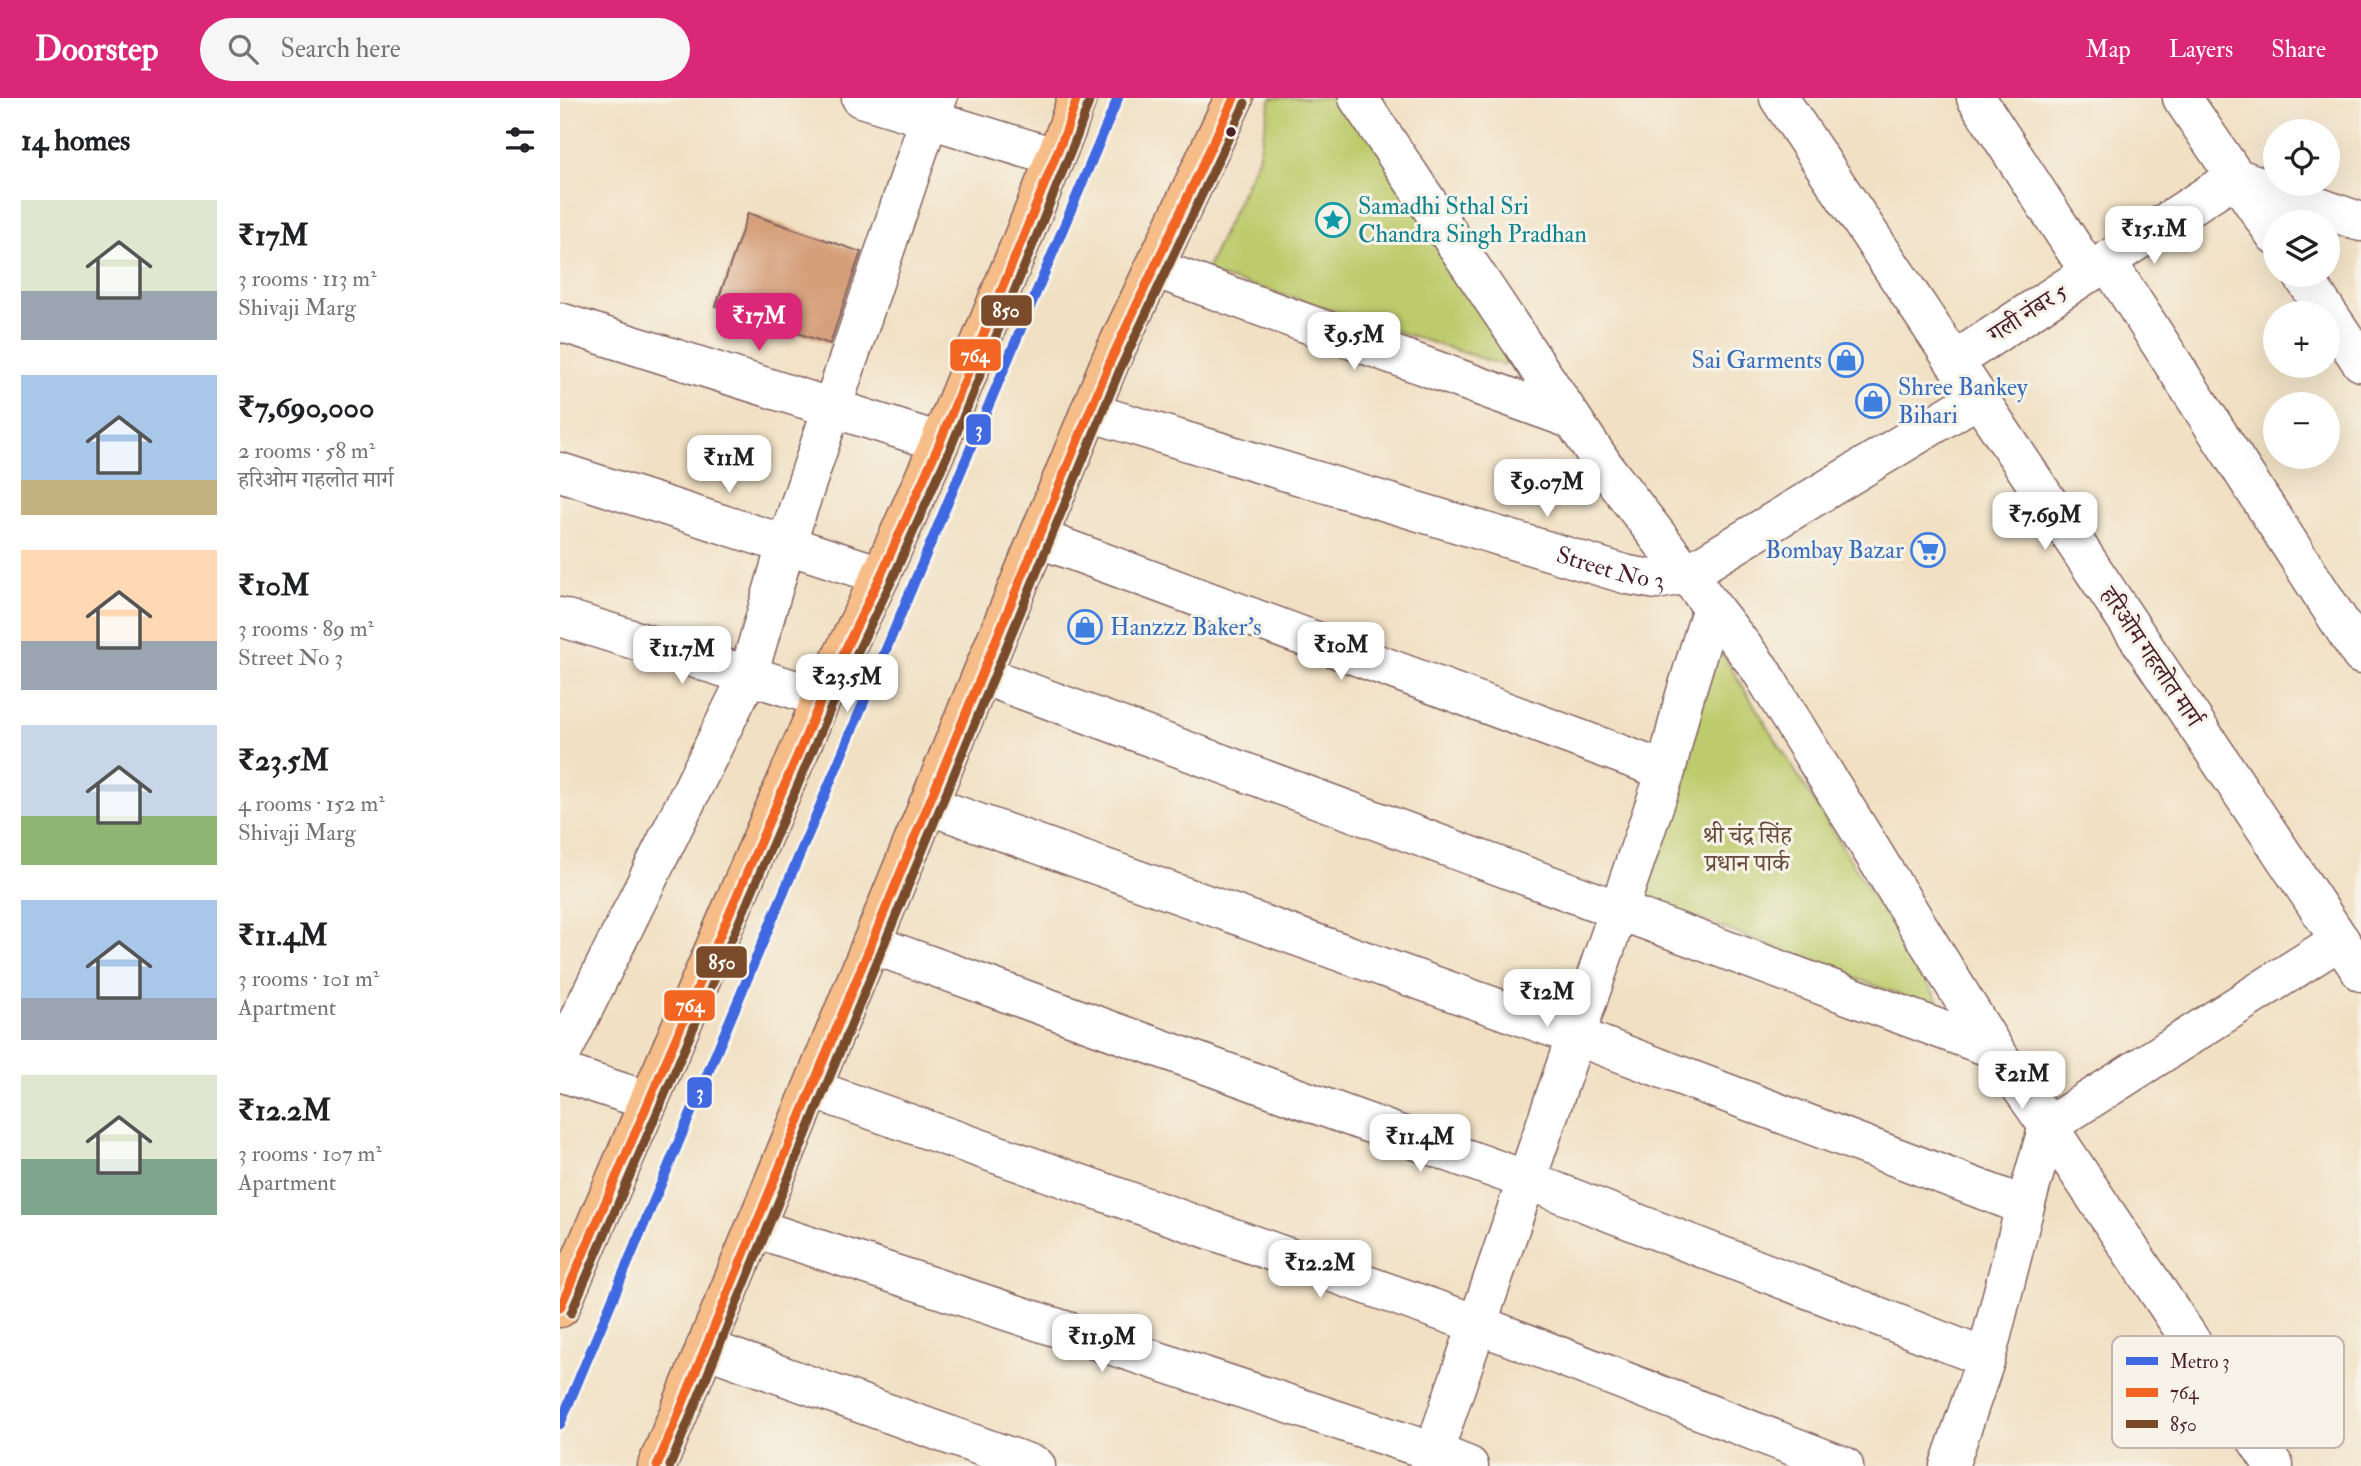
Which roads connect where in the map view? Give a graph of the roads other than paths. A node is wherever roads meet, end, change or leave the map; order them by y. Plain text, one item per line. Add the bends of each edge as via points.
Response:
1 (861, 98) edge
2 (1077, 98) edge
3 (1234, 98) edge
4 (1358, 98) edge
5 (1779, 98) edge
6 (1976, 98) edge
7 (2182, 98) edge
8 (934, 108) edge
9 (1054, 157) junction
10 (2235, 177) junction
11 (2263, 218) edge
12 (2361, 222) edge
13 (2098, 267) junction
14 (1154, 268) junction
15 (2310, 287) edge
16 (560, 322) edge
17 (1954, 361) junction
18 (2361, 362) edge
19 (1978, 398) junction
20 (831, 407) junction
21 (1089, 412) junction
22 (1573, 420) junction
23 (940, 442) junction
24 (560, 472) edge
25 (1038, 538) junction
26 (786, 545) junction
27 (1687, 574) junction
28 (881, 575) junction
29 (1712, 607) junction
30 (560, 617) edge
31 (2361, 655) edge
32 (982, 675) junction
33 (748, 676) junction
34 (822, 698) junction
35 (1665, 771) junction
36 (928, 805) junction
37 (1618, 911) junction
38 (2340, 940) junction
39 (871, 944) junction
40 (2361, 972) edge
41 (1576, 1036) junction
42 (1994, 1049) junction
43 (560, 1057) edge
44 (560, 1072) edge
45 (812, 1089) junction
46 (649, 1101) junction
47 (2048, 1126) junction
48 (1526, 1180) junction
49 (2025, 1206) junction
50 (755, 1228) junction
51 (563, 1293) edge
52 (1477, 1324) junction
53 (2188, 1336) edge
54 (705, 1348) junction
55 (1986, 1358) junction
56 (2262, 1448) edge
57 (1432, 1459) edge
58 (657, 1466) edge
59 (1035, 1466) edge
60 (1469, 1466) edge
61 (1844, 1466) edge
62 (1949, 1466) edge
63 (2274, 1466) edge

1 - 8 street
2 - 9 main road
3 - 14 main road
4 - 22 street
5 - 17 street, हरिओम गहलोत मार्ग
6 - 13 street
7 - 10 street
8 - 9 street
8 - 20 street
9 - 23 main road
10 - 11 street
10 - 12 street
10 - 13 street, गली नंबर 5
13 - 17 street, गली नंबर 5
13 - 31 street
14 - 21 main road
14 - 22 street
15 - 18 street
16 - 20 street
17 - 19 street, हरिओम गहलोत मार्ग
19 - 27 street, Street No 3
19 - 38 street, हरिओम गहलोत मार्ग
20 - 23 street
20 - 26 street
21 - 25 main road
21 - 27 street, Street No 3 via 1628,575 1657,580
22 - 27 street
23 - 28 main road
24 - 26 street
25 - 32 main road
25 - 35 street
26 - 28 street
26 - 33 street
27 - 29 street
28 - 34 main road
29 - 35 street
29 - 42 street via 1759,669
30 - 33 street
32 - 36 main road
32 - 37 street
33 - 34 street
33 - 43 street
34 - 46 main road
35 - 37 street
36 - 39 main road
36 - 41 street
37 - 41 street
37 - 42 street
38 - 40 street, हरिओम गहलोत मार्ग
38 - 47 street
39 - 45 main road
39 - 48 street
41 - 48 street
41 - 49 street
42 - 47 street
44 - 46 street
45 - 50 main road
45 - 52 street
46 - 51 main road
47 - 49 street
47 - 53 street
48 - 52 street
48 - 55 street
49 - 55 street
50 - 54 main road
50 - 57 street
52 - 57 street
52 - 61 street
54 - 58 main road
54 - 59 street
55 - 62 street
56 - 63 street
57 - 60 street

